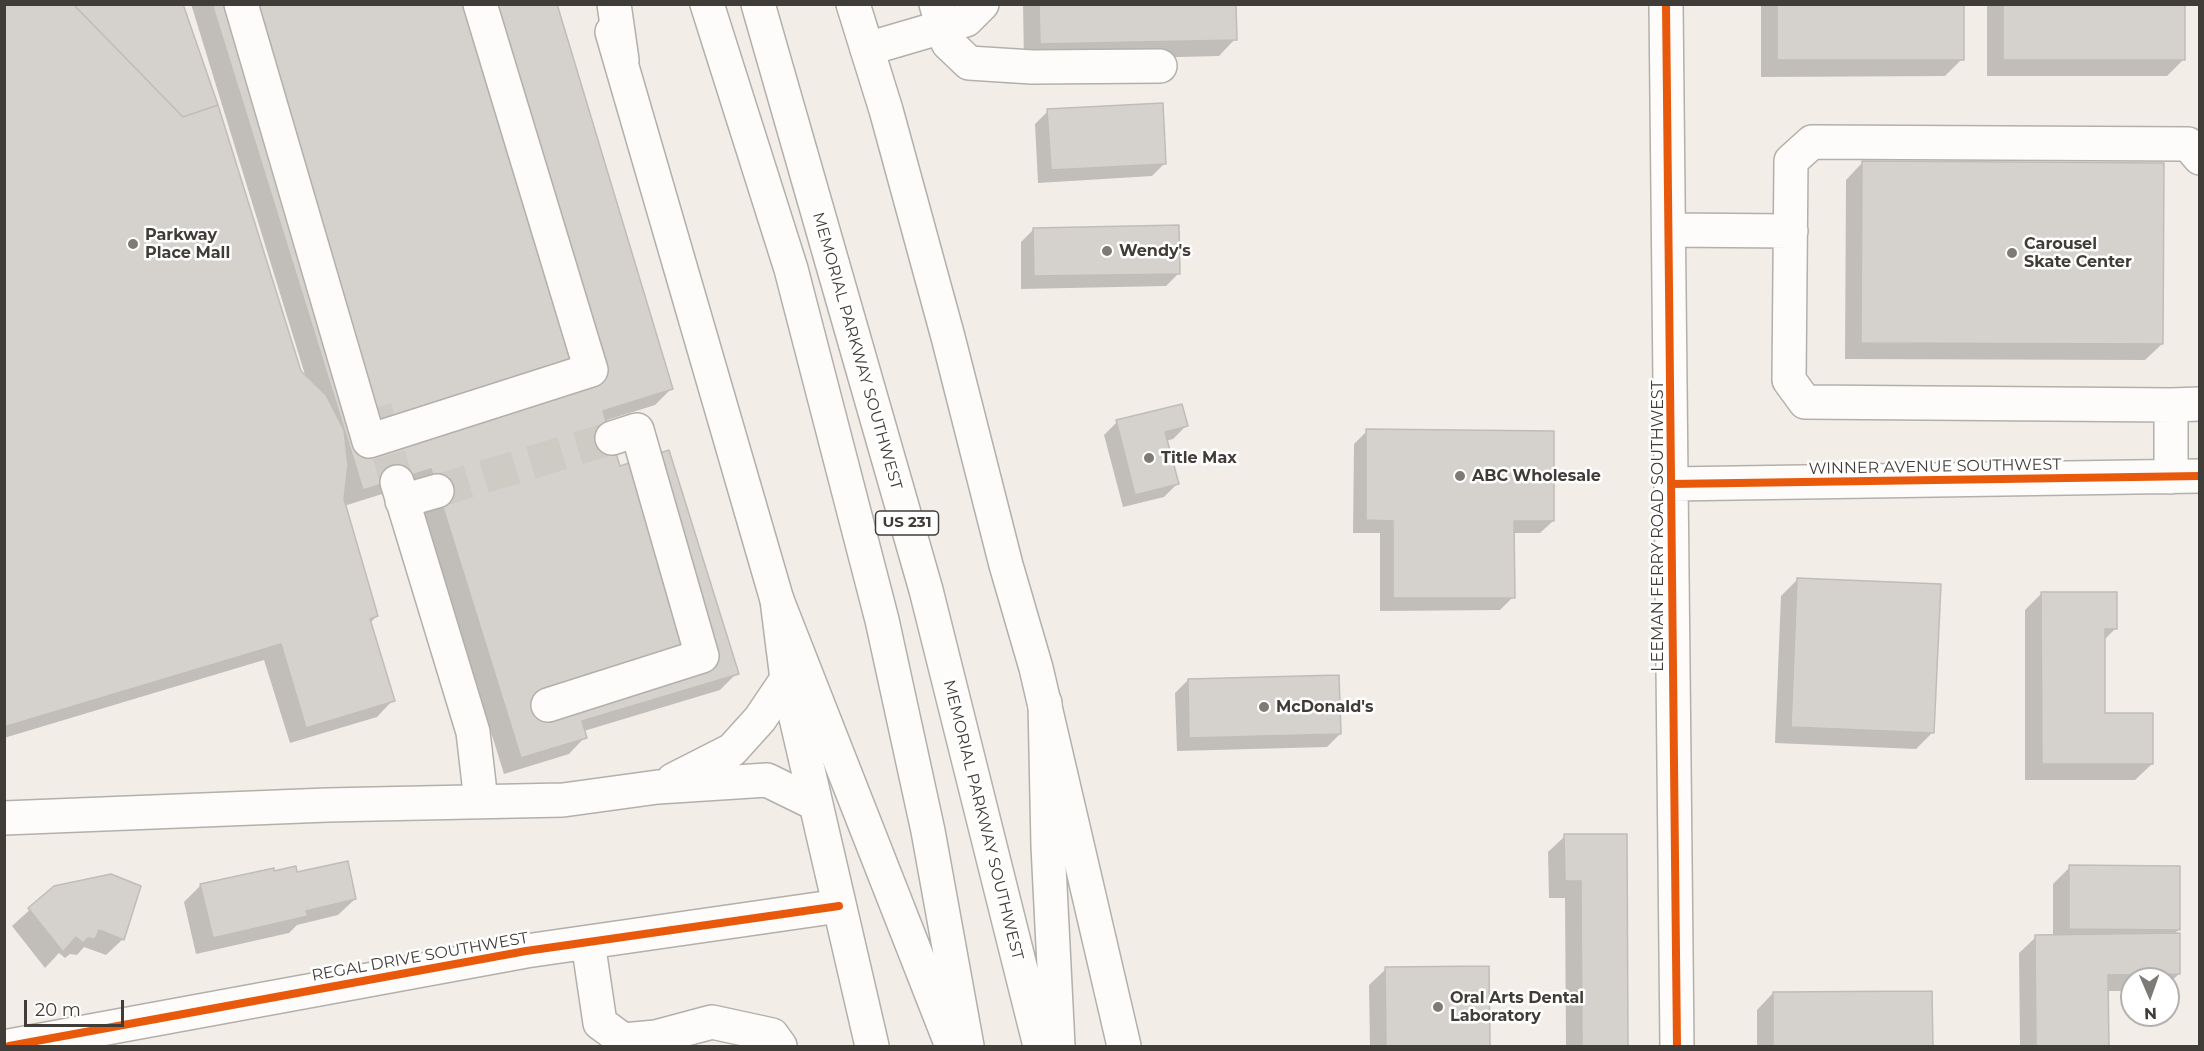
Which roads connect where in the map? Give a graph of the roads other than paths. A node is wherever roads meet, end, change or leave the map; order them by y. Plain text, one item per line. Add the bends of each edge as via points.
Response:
1 (241, 4) edge
2 (480, 4) edge
3 (602, 4) edge
4 (614, 4) edge
5 (707, 4) edge
6 (758, 4) edge
7 (853, 4) edge
8 (982, 4) edge
9 (1666, 4) edge
10 (938, 16) edge
11 (867, 49) junction
12 (622, 60) junction
13 (1160, 66) dead end
14 (2199, 158) edge
15 (1669, 230) junction
16 (1791, 231) junction
17 (2185, 405) edge
18 (612, 438) tunnel mouth
19 (2185, 477) edge
20 (1671, 484) junction
21 (437, 491) tunnel mouth
22 (777, 600) junction
23 (787, 679) junction
24 (1045, 703) junction
25 (548, 705) dead end
26 (658, 787) junction
27 (481, 801) junction
28 (814, 803) junction
29 (4, 818) edge
30 (839, 906) junction
31 (588, 942) junction
32 (9, 1047) edge
33 (780, 1047) edge
34 (872, 1047) edge
35 (952, 1047) edge
36 (967, 1047) edge
37 (1040, 1047) edge
38 (1058, 1047) edge
39 (1124, 1047) edge
40 (1677, 1047) edge

1 - 2 main road via 369,441 591,370
3 - 12 main road
4 - 12 main road
5 - 36 main road, US 231 via 791,269 882,620 928,831
6 - 37 main road, MEMORIAL PARKWAY SOUTHWEST / US 231 via 926,590
7 - 11 main road
8 - 10 main road via 966,20
9 - 15 main road, LEEMAN FERRY ROAD SOUTHWEST
10 - 11 main road
10 - 13 main road via 948,43 969,63 1032,67
11 - 24 main road
12 - 22 main road
14 - 16 main road via 2188,144 1812,142 1791,161
15 - 16 main road
15 - 20 main road, LEEMAN FERRY ROAD SOUTHWEST
16 - 17 main road via 1790,380 1805,402
17 - 19 main road
18 - 25 main road via 637,430 702,656
19 - 20 main road, WINNER AVENUE SOUTHWEST
20 - 40 main road, LEEMAN FERRY ROAD SOUTHWEST
21 - 27 main road via 399,491 473,732
22 - 23 main road
22 - 35 main road
23 - 26 main road via 760,719 732,750
23 - 28 main road
24 - 38 main road
24 - 39 main road
26 - 27 main road via 563,800
26 - 28 main road via 767,780
27 - 29 main road
28 - 30 main road
30 - 31 main road, REGAL DRIVE SOUTHWEST
30 - 34 main road
31 - 32 main road, REGAL DRIVE SOUTHWEST
31 - 33 main road via 600,1023 623,1040 656,1037 712,1022 772,1035

